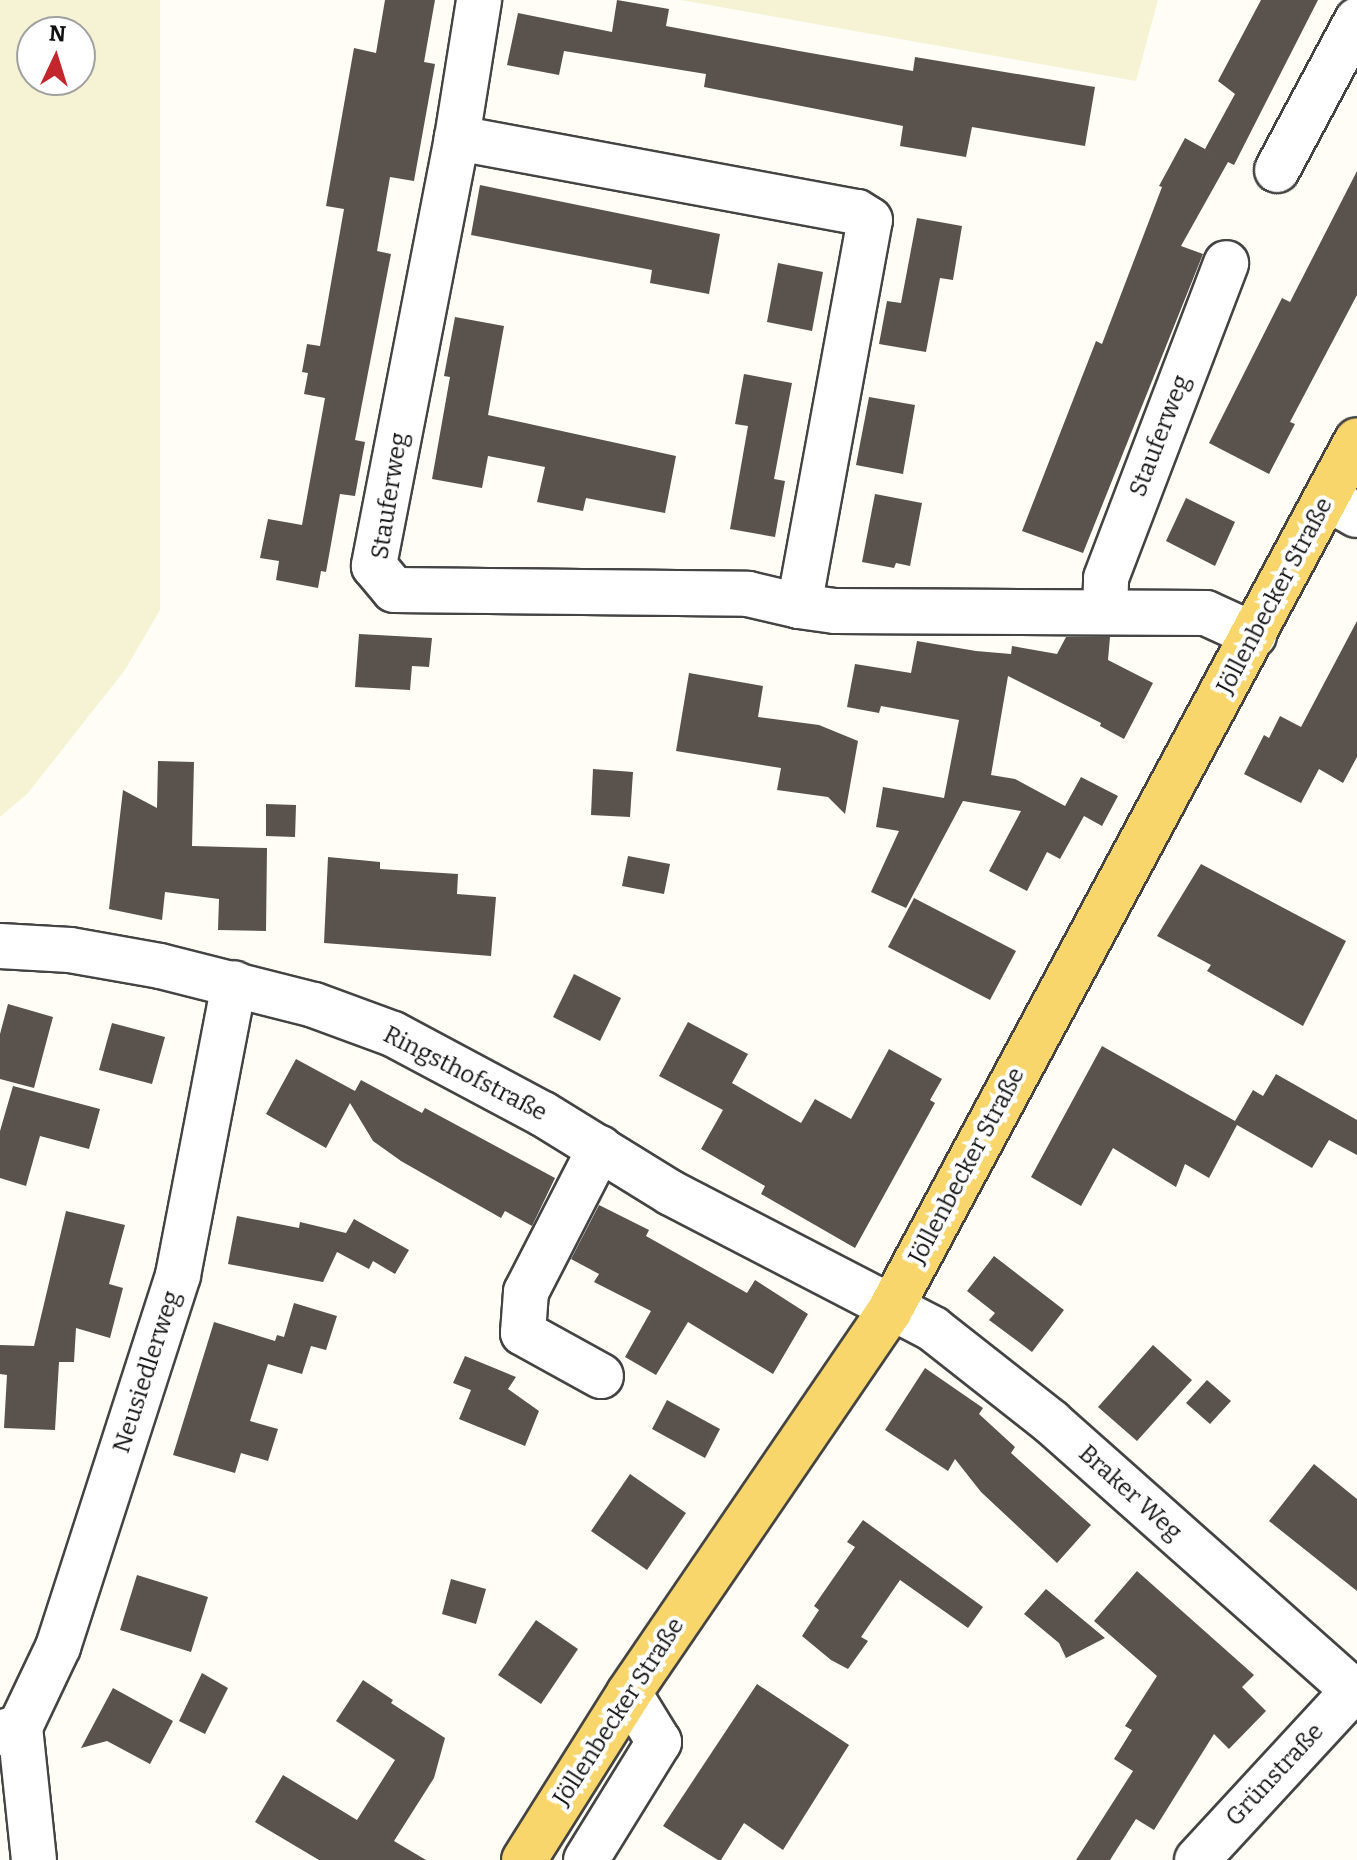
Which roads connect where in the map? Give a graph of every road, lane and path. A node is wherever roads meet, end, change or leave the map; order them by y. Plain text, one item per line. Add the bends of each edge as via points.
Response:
1 (479, 0) edge
2 (1357, 20) edge
3 (457, 138) junction
4 (1277, 170) dead end
5 (1226, 263) dead end
6 (1357, 440) edge
7 (1342, 506) edge
8 (799, 606) junction
9 (1105, 611) junction
10 (1254, 635) junction
11 (0, 946) edge
12 (234, 983) junction
13 (600, 1148) junction
14 (890, 1310) junction
15 (601, 1376) dead end
16 (1355, 1692) edge
17 (629, 1693) junction
18 (10, 1730) edge
19 (34, 1860) edge
20 (524, 1860) edge
21 (586, 1860) edge
22 (1197, 1860) edge

1 - 3 street, Stauferweg
2 - 4 street
3 - 8 street via 857,212 870,220
3 - 8 street, Stauferweg via 374,566 394,590 748,594
5 - 9 street, Stauferweg via 1106,578
6 - 7 main road, Jöllenbecker Straße
7 - 10 main road, Jöllenbecker Straße
8 - 9 street, Stauferweg via 835,611
9 - 10 street, Stauferweg via 1206,613
10 - 14 main road, Jöllenbecker Straße
11 - 12 street, Ringsthofstraße via 70,950
12 - 13 street, Ringsthofstraße via 393,1034
12 - 18 street, Neusiedlerweg via 178,1275 58,1647
13 - 14 street, Ringsthofstraße via 671,1193
13 - 15 street via 526,1292 523,1333
14 - 16 street, Braker Weg via 933,1329 1051,1422
14 - 17 main road, Jöllenbecker Straße
16 - 22 street, Grünstraße
17 - 20 main road, Jöllenbecker Straße
17 - 21 street via 659,1742
18 - 19 street

